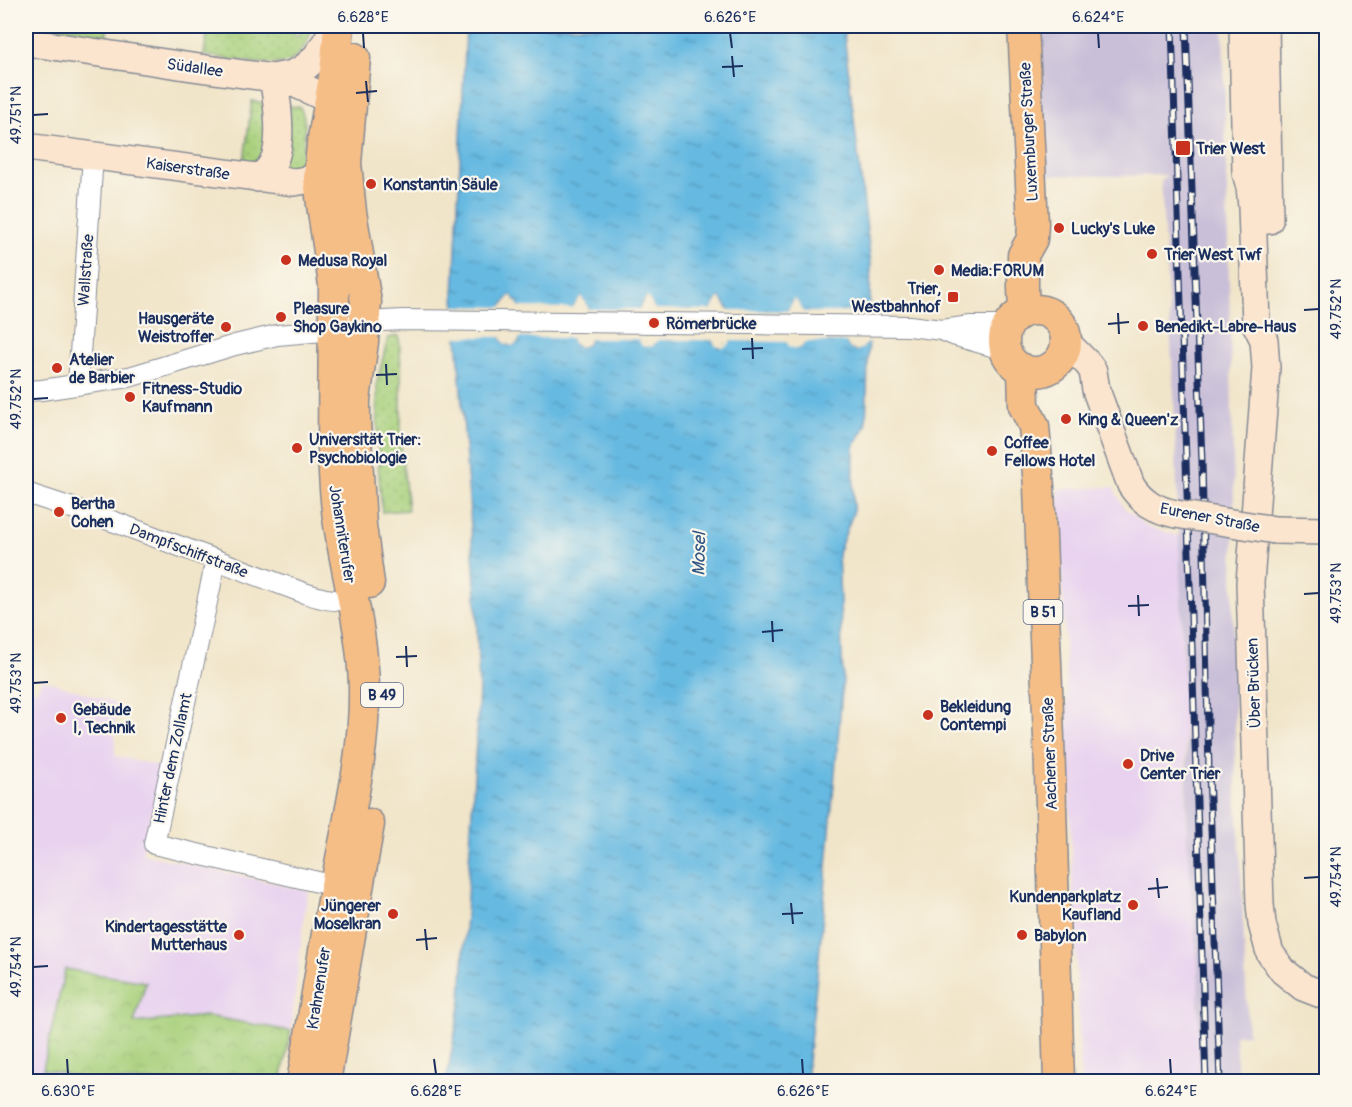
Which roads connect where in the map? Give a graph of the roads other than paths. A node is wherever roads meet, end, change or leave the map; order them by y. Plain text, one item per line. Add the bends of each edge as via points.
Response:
1 (337, 26) edge
2 (357, 26) edge
3 (1023, 26) edge
4 (1254, 26) edge
5 (1271, 26) edge
6 (34, 37) edge
7 (273, 78) junction
8 (330, 100) junction
9 (350, 123) junction
10 (26, 147) edge
11 (93, 155) junction
12 (346, 163) junction
13 (258, 178) junction
14 (319, 178) junction
15 (364, 322) junction
16 (335, 330) junction
17 (1034, 343) junction
18 (78, 385) junction
19 (31, 394) edge
20 (26, 493) edge
21 (1326, 531) edge
22 (216, 561) junction
23 (361, 590) junction
24 (346, 870) junction
25 (1326, 996) edge
26 (302, 1082) edge
27 (325, 1082) edge
28 (1059, 1082) edge

1 - 7 street via 303,69
1 - 8 main road, B 49
2 - 9 main road, B 49
3 - 17 main road, Luxemburger Straße / B 51 via 1032,239 1041,254 1043,286
4 - 5 street, Über Brücken
4 - 25 street, Über Brücken via 1272,320 1264,340 1266,368 1250,583 1260,904 1270,953 1283,971 1303,987
6 - 7 street, Südallee
7 - 8 street, Südallee via 292,82
7 - 13 street via 278,112 276,151 272,165
8 - 9 street, Südallee
8 - 14 main road, Johanniterufer / B 49
9 - 12 main road, Johanniterufer / B 49
10 - 11 street, Kaiserstraße
11 - 13 street, Kaiserstraße
11 - 18 street, Wallstraße
12 - 14 street, Kaiserstraße
12 - 15 main road, Johanniterufer / B 49 via 366,302
13 - 14 street, Kaiserstraße via 294,182
14 - 16 main road, Johanniterufer / B 49 via 333,272
15 - 16 street
15 - 17 street via 909,326 956,336
15 - 23 main road, Johanniterufer / B 49 via 355,400
16 - 18 street via 276,336 129,377
16 - 23 main road, Johanniterufer / B 49 via 334,478 339,525
17 - 21 street, Eurener Straße, bridge via 1089,364 1126,473 1136,492 1158,510 1275,530
17 - 28 main road, Aachener Straße / B 51 via 1024,406 1034,426 1039,487
18 - 19 street
20 - 22 street, Dampfschiffstraße
22 - 23 street, Dampfschiffstraße via 329,600 339,601
22 - 24 street, Hinter dem Zollamt via 154,844
23 - 24 main road, Johanniterufer / B 49 via 383,700 382,740 377,776
24 - 26 main road, Krahnenufer / B 49
24 - 27 main road, Krahnenufer / B 49 via 351,931

